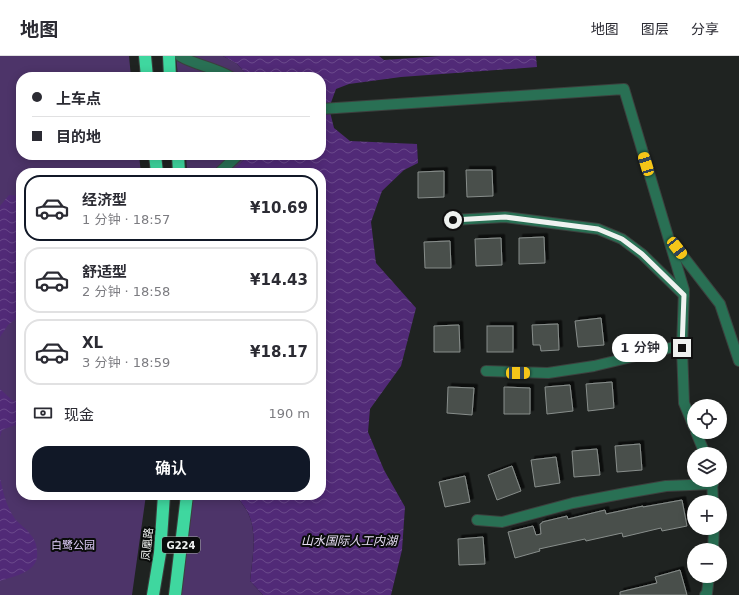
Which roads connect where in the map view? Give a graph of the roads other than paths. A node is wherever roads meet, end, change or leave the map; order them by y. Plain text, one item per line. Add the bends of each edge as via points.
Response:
1 (145, 56) edge
2 (168, 56) edge
3 (180, 56) edge
4 (147, 72) edge
5 (170, 72) edge
6 (222, 72) edge
7 (326, 109) edge
8 (233, 160) edge
9 (224, 168) edge
10 (453, 220) dead end
11 (668, 237) junction
12 (684, 295) junction
13 (682, 345) junction
14 (739, 361) edge
15 (486, 371) dead end
16 (687, 410) edge
17 (687, 484) edge
18 (164, 500) edge
19 (186, 500) edge
20 (478, 520) dead end
21 (708, 583) edge
22 (154, 595) edge
23 (175, 595) edge
24 (705, 595) edge

1 - 4 highway
2 - 5 highway
3 - 6 street
7 - 11 street via 624,89
8 - 9 street
10 - 12 street via 505,217 598,229 622,239 642,254
11 - 12 street
11 - 14 street via 720,304
12 - 13 street
13 - 15 street via 594,366 548,372
13 - 16 street via 684,403
17 - 20 street via 573,503 502,522
18 - 22 highway, 凤凰路 / G224
19 - 23 highway, G224
21 - 24 street

